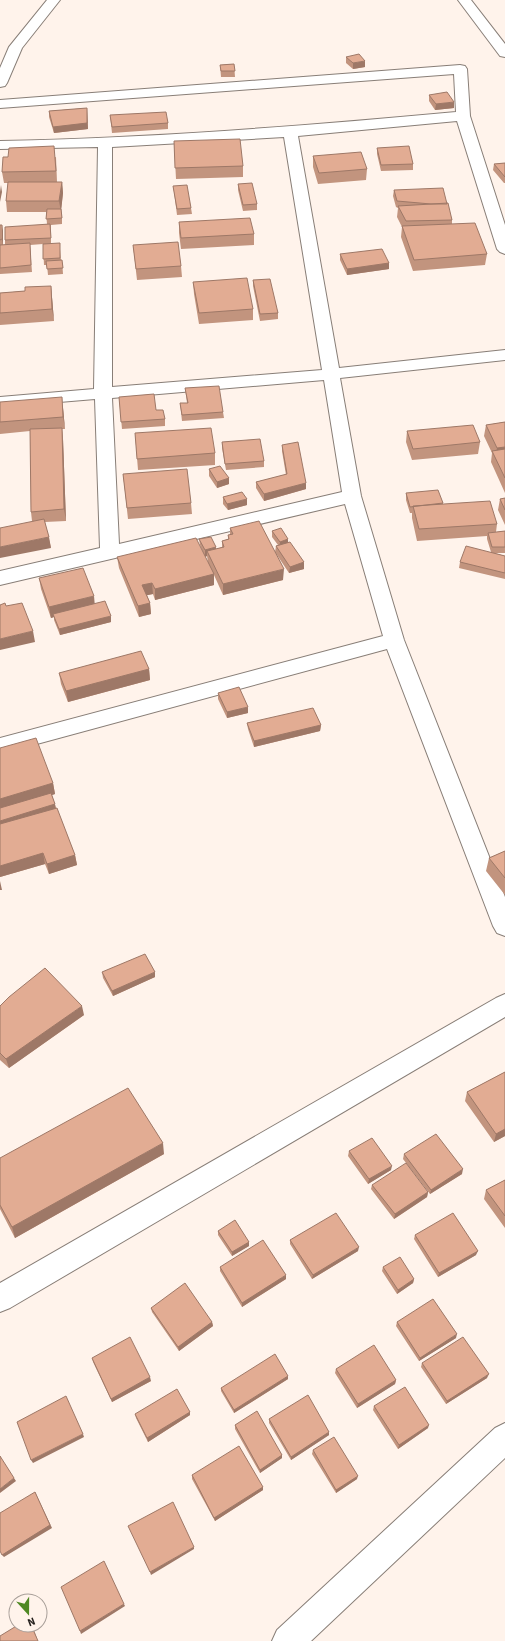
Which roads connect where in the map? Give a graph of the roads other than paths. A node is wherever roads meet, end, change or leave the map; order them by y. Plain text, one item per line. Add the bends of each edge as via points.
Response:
1 (54, 0) edge
2 (464, 0) edge
3 (505, 53) edge
4 (0, 83) edge
5 (0, 104) edge
6 (462, 116) junction
7 (290, 132) junction
8 (105, 143) junction
9 (0, 145) edge
10 (505, 249) edge
11 (505, 355) edge
12 (331, 374) junction
13 (103, 393) junction
14 (0, 402) edge
15 (352, 496) junction
16 (110, 552) junction
17 (0, 578) edge
18 (394, 640) junction
19 (0, 746) edge
20 (505, 926) edge
21 (505, 1005) edge
22 (0, 1298) edge
23 (505, 1438) edge
24 (288, 1641) edge

1 - 4 street via 16,47
2 - 3 street
5 - 6 street via 460,70
6 - 7 street
6 - 10 street
7 - 8 street
7 - 12 street
8 - 9 street
8 - 13 street
11 - 12 street
12 - 13 street
12 - 15 street
13 - 14 street
13 - 16 street
15 - 16 street
15 - 18 street
16 - 17 street
18 - 19 street
18 - 20 street
21 - 22 street
23 - 24 street

